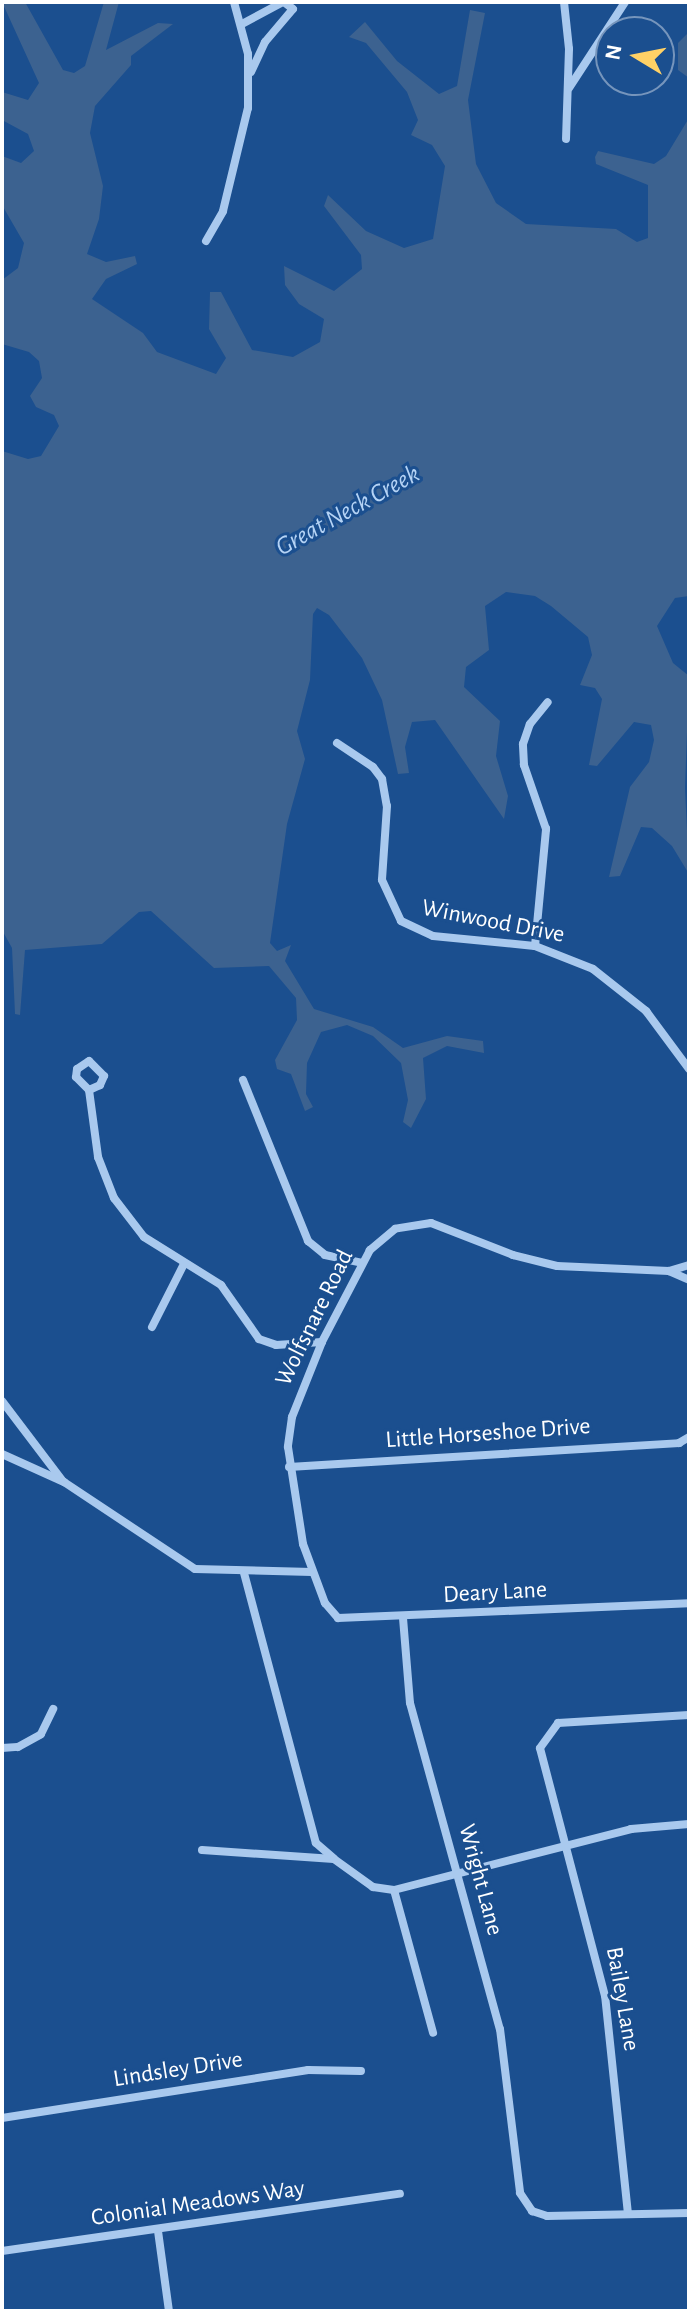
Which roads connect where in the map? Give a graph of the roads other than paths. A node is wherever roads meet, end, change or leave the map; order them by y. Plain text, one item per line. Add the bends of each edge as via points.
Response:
1 (234, 2) edge
2 (283, 2) edge
3 (564, 2) edge
4 (625, 2) edge
5 (242, 24) junction
6 (249, 76) junction
7 (569, 89) junction
8 (566, 139) dead end
9 (206, 241) dead end
10 (548, 702) dead end
11 (337, 743) dead end
12 (535, 946) junction
13 (689, 1069) edge
14 (243, 1080) dead end
15 (89, 1090) dead end
16 (362, 1263) junction
17 (184, 1264) junction
18 (689, 1265) edge
19 (669, 1271) junction
20 (689, 1280) edge
21 (152, 1327) dead end
22 (322, 1342) junction
23 (2, 1401) edge
24 (689, 1437) edge
25 (2, 1454) edge
26 (289, 1467) junction
27 (64, 1482) junction
28 (312, 1572) junction
29 (244, 1573) junction
30 (320, 1591) joint
31 (689, 1603) edge
32 (403, 1618) junction
33 (53, 1709) dead end
34 (689, 1715) edge
35 (2, 1748) edge
36 (689, 1824) edge
37 (564, 1846) junction
38 (202, 1850) dead end
39 (334, 1859) junction
40 (458, 1876) junction
41 (394, 1890) junction
42 (433, 2033) dead end
43 (361, 2071) dead end
44 (2, 2118) edge
45 (400, 2194) dead end
46 (689, 2213) edge
47 (628, 2214) junction
48 (158, 2231) junction
49 (2, 2251) edge
50 (169, 2311) edge

1 - 5 street
2 - 5 street
2 - 6 street via 293,9 265,42
3 - 7 street
4 - 7 street
5 - 6 street
6 - 9 street via 245,126 223,211
7 - 8 street
10 - 12 street via 530,724 523,744 524,765 546,829
11 - 12 street, Winwood Drive via 382,779 387,806 382,880 388,903 401,921 433,936
12 - 13 street, Winwood Drive via 571,958 618,986 662,1030
14 - 16 street via 308,1241 325,1255
15 - 17 street via 92,1136 114,1198 144,1237
16 - 19 street, Wolfsnare Road via 386,1233 421,1222 541,1263
16 - 22 street, Wolfsnare Road
17 - 21 street
17 - 22 street via 221,1285 259,1339 276,1345
18 - 19 street, Wolfsnare Road
19 - 20 street
22 - 26 street, Wolfsnare Road via 292,1417
23 - 27 street
24 - 26 street, Little Horseshoe Drive via 679,1443
25 - 27 street
26 - 28 street, Wolfsnare Road
27 - 29 street via 195,1569
28 - 29 street
28 - 30 street, Wolfsnare Road
29 - 39 street via 316,1843
30 - 32 street, Deary Lane via 330,1611 345,1621
31 - 32 street, Deary Lane
32 - 40 street, Wright Lane via 410,1703
33 - 35 street via 41,1734 18,1747
34 - 37 street, Bailey Lane via 558,1723 550,1728 540,1748
36 - 37 street via 631,1829
37 - 40 street
37 - 47 street, Bailey Lane via 605,1996
38 - 39 street
39 - 41 street via 373,1887
40 - 41 street
40 - 47 street, Wright Lane via 500,2029 520,2193 532,2211 547,2216
41 - 42 street
43 - 44 street, Lindsley Drive via 308,2070
45 - 48 street, Colonial Meadows Way
46 - 47 street
48 - 49 street, Colonial Meadows Way
48 - 50 street

